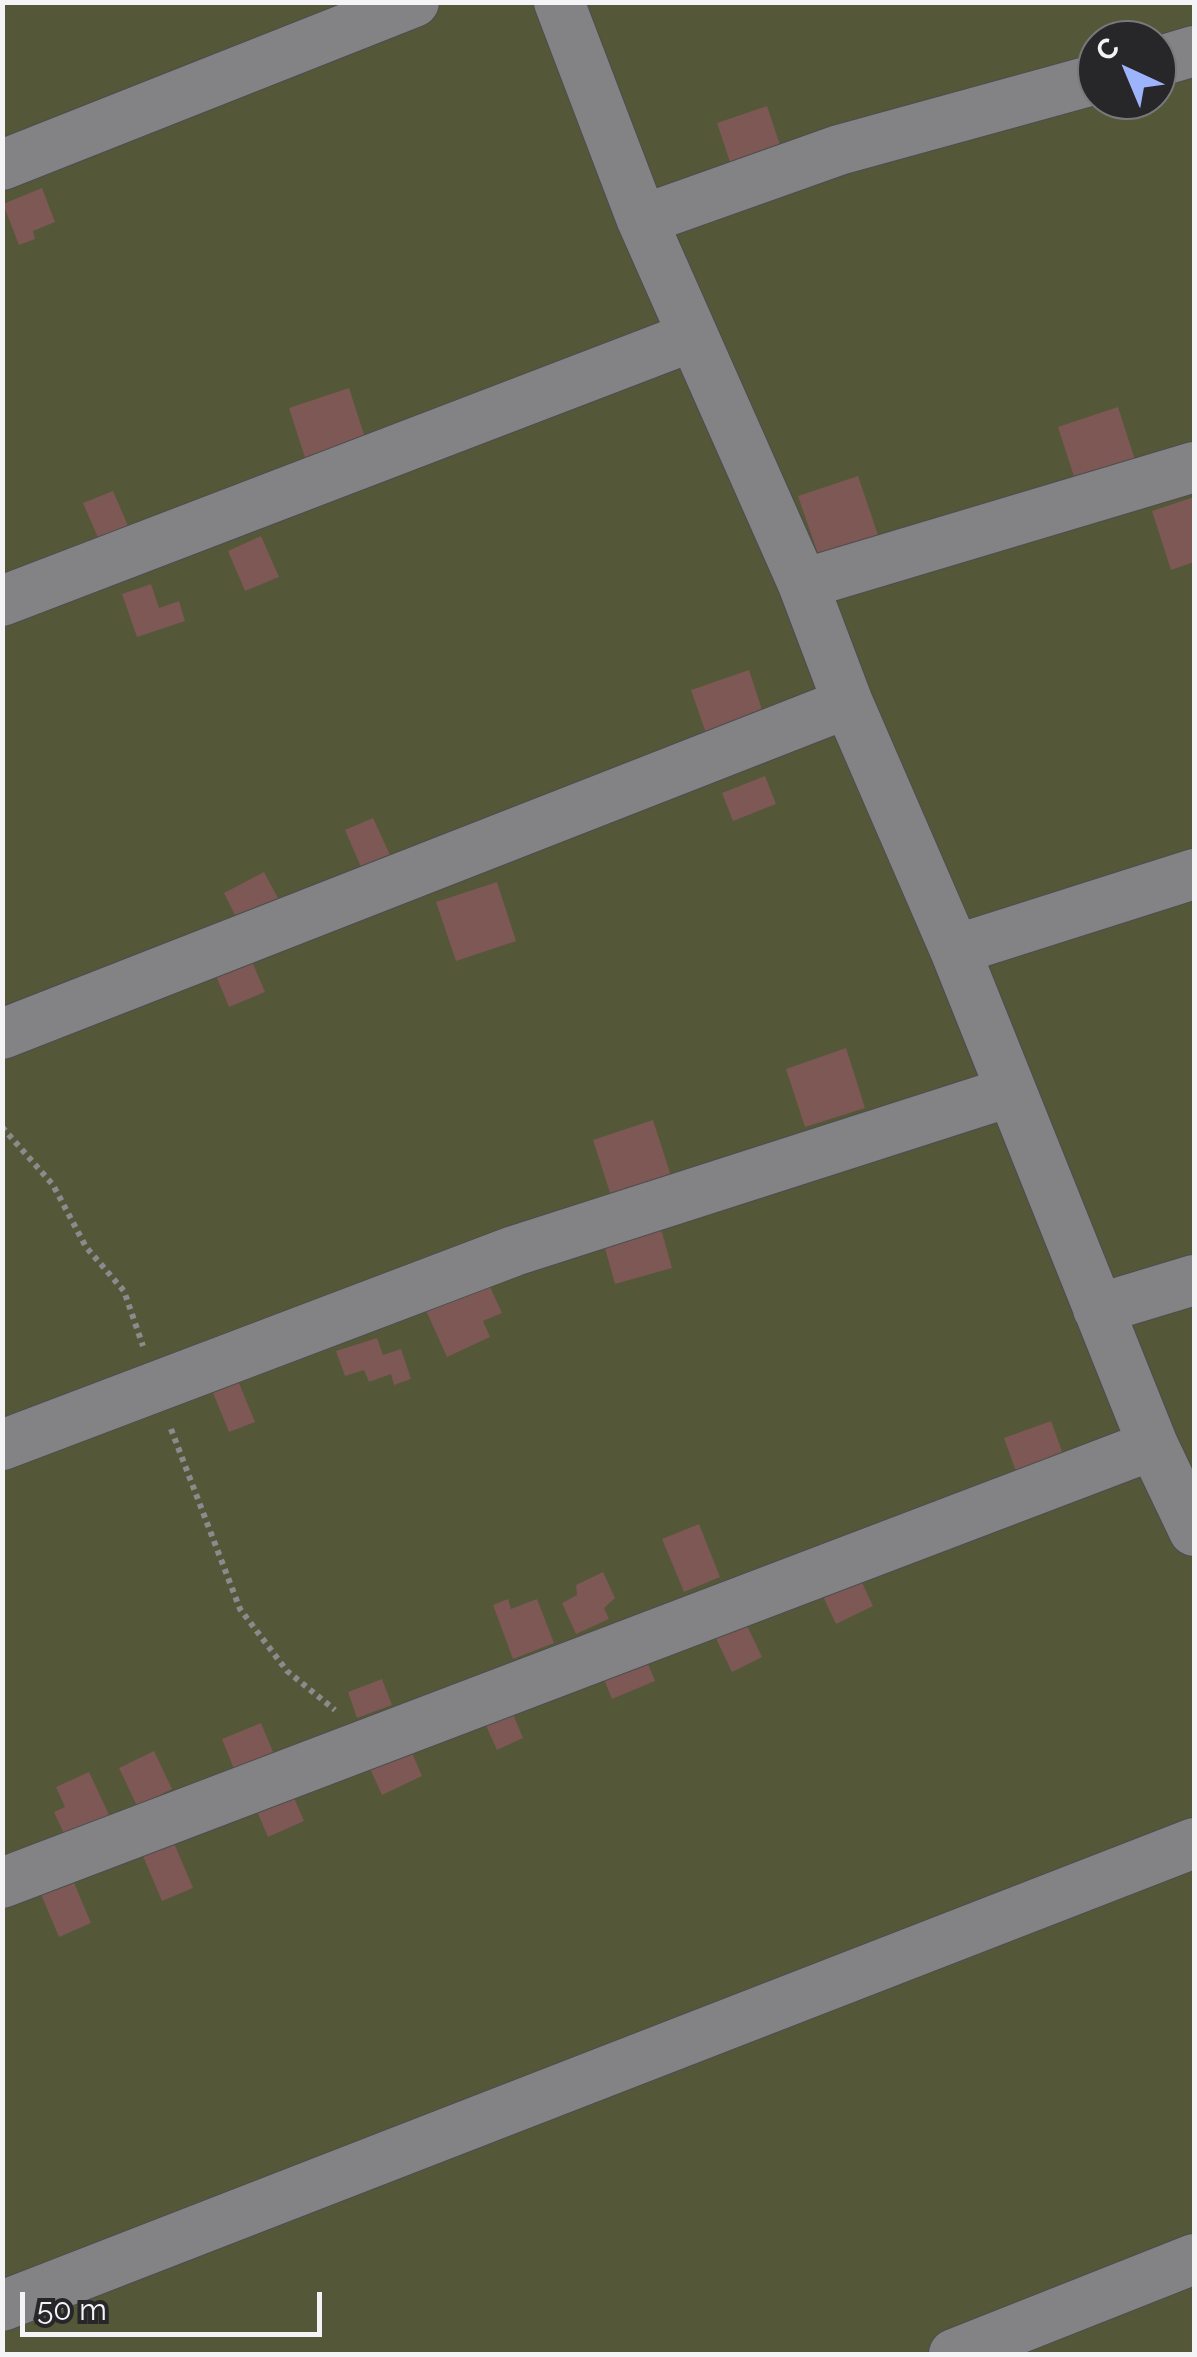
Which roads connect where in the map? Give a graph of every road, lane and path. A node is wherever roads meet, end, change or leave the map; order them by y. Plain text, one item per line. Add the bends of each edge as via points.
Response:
1 (414, 2) edge
2 (559, 2) edge
3 (1077, 84) edge
4 (2, 165) edge
5 (642, 220) junction
6 (691, 337) junction
7 (1194, 468) edge
8 (803, 584) junction
9 (2, 601) edge
10 (848, 704) junction
11 (1194, 874) edge
12 (955, 950) junction
13 (2, 1034) edge
14 (1009, 1092) junction
15 (2, 1127) edge
16 (1194, 1280) edge
17 (1098, 1309) junction
18 (156, 1387) junction
19 (1152, 1444) junction
20 (2, 1445) edge
21 (1194, 1532) edge
22 (374, 1742) junction
23 (1194, 1843) edge
24 (2, 1883) edge
25 (1194, 2259) edge
26 (2, 2306) edge
27 (954, 2354) edge

1 - 4 street
2 - 5 street
3 - 5 street via 838,150
5 - 6 street
6 - 8 street
6 - 9 street
7 - 8 street
8 - 10 street
10 - 12 street
10 - 13 street
11 - 12 street
12 - 14 street
14 - 17 street
14 - 18 street via 514,1251
15 - 18 path via 53,1186 86,1247 124,1291
16 - 17 street
17 - 19 street
18 - 20 street
18 - 22 path via 240,1609 287,1672
19 - 21 street
19 - 22 street
22 - 24 street
23 - 26 street
25 - 27 street

